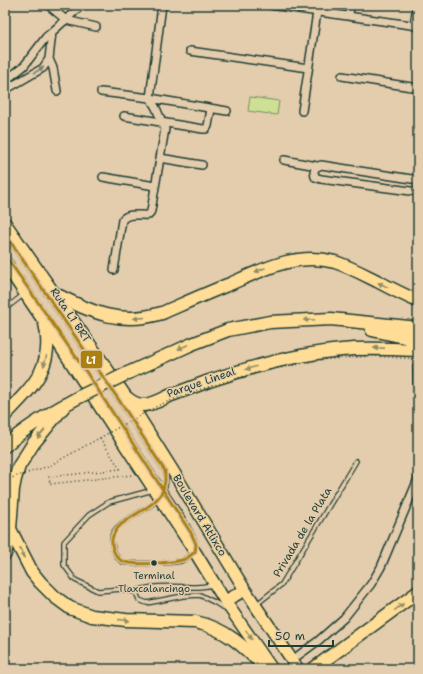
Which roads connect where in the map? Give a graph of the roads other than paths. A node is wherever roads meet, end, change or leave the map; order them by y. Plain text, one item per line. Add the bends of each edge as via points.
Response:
1 (48, 5) edge
2 (82, 5) edge
3 (162, 5) edge
4 (270, 5) edge
5 (350, 5) edge
6 (417, 5) edge
7 (317, 12) junction
8 (349, 16) junction
9 (66, 20) junction
10 (416, 26) edge
11 (96, 27) dead end
12 (52, 32) junction
13 (190, 51) dead end
14 (49, 59) junction
15 (308, 68) junction
16 (342, 76) dead end
17 (5, 81) edge
18 (418, 88) edge
19 (5, 90) edge
20 (57, 91) dead end
21 (101, 92) dead end
22 (150, 98) junction
23 (211, 109) junction
24 (227, 111) dead end
25 (302, 111) dead end
26 (124, 116) dead end
27 (163, 122) junction
28 (160, 158) junction
29 (284, 160) dead end
30 (202, 165) dead end
31 (317, 166) junction
32 (102, 177) dead end
33 (418, 180) edge
34 (155, 186) junction
35 (418, 192) edge
36 (5, 222) edge
37 (5, 234) edge
38 (5, 255) edge
39 (5, 264) edge
40 (114, 270) dead end
41 (54, 293) junction
42 (25, 294) junction
43 (418, 301) edge
44 (5, 309) edge
45 (331, 319) junction
46 (45, 323) junction
47 (418, 328) edge
48 (418, 340) edge
49 (418, 350) edge
50 (417, 362) edge
51 (127, 398) junction
52 (66, 404) junction
53 (418, 408) edge
54 (5, 415) edge
55 (5, 446) edge
56 (356, 461) dead end
57 (418, 479) edge
58 (159, 493) junction
59 (10, 529) junction
60 (195, 552) junction
61 (5, 554) edge
62 (215, 585) junction
63 (245, 590) junction
64 (136, 592) junction
65 (418, 592) edge
66 (225, 601) junction
67 (255, 606) junction
68 (236, 617) junction
69 (295, 664) edge
70 (318, 666) edge
71 (266, 669) edge
72 (272, 669) edge

1 - 9 street
2 - 9 street
3 - 22 street
4 - 7 street
5 - 8 street
6 - 10 street
7 - 8 street
7 - 15 street
8 - 10 street
9 - 11 street
9 - 12 street
12 - 14 street
12 - 17 street via 24,66
13 - 15 street
19 -> 14 street via 44,68
14 - 20 street
15 - 25 street
16 - 18 street
21 - 22 street
22 - 23 street
22 - 27 street
23 - 24 street
23 - 27 street via 206,129
26 - 27 street
27 - 28 street via 165,129
28 - 30 street
28 - 34 street
29 - 31 street
31 - 33 street
31 - 35 street via 315,177 321,179
32 - 34 street
34 - 40 street via 149,215 131,214 122,220
36 - 41 main road, Boulevard Atlixco
37 - 58 lane, Ruta L1 BRT via 165,471 166,478
38 - 58 lane, Ruta L1 BRT via 85,370
39 - 42 main road
43 -> 41 highway via 344,265 313,259 292,260 264,268 162,313 145,317 118,318 101,314
41 - 51 main road, Boulevard Atlixco
42 - 44 lane
42 - 46 main road
45 - 47 highway
45 - 48 highway
45 -> 52 highway, bridge via 270,322 228,330 128,373
46 -> 54 highway via 48,341 44,365 33,384
46 - 58 main road via 141,470
49 -> 51 highway via 376,348 310,354 241,371 151,404 135,403
50 - 53 street
51 - 63 main road, Boulevard Atlixco
52 - 55 highway via 40,419
52 -> 59 highway via 33,444 20,466 13,489
56 - 67 lane, Privada de la Plata via 282,584
57 - 69 street via 384,560 371,584 344,618
58 - 60 main road
58 - 60 lane via 154,503 117,528 112,539 115,555 123,562 152,563 182,560
58 - 64 lane via 140,493 109,502 89,516 64,542 64,565 75,580 98,591 121,588
59 - 61 highway
59 -> 71 highway via 32,572 55,597 70,608 102,618 204,624 238,642
60 - 62 main road
62 - 64 lane via 156,587
62 - 66 main road
63 - 66 main road
63 - 67 main road, Boulevard Atlixco
64 - 68 lane via 139,600 147,603 200,595
70 -> 65 highway
66 - 68 main road
67 - 69 main road, Boulevard Atlixco
68 -> 72 main road

